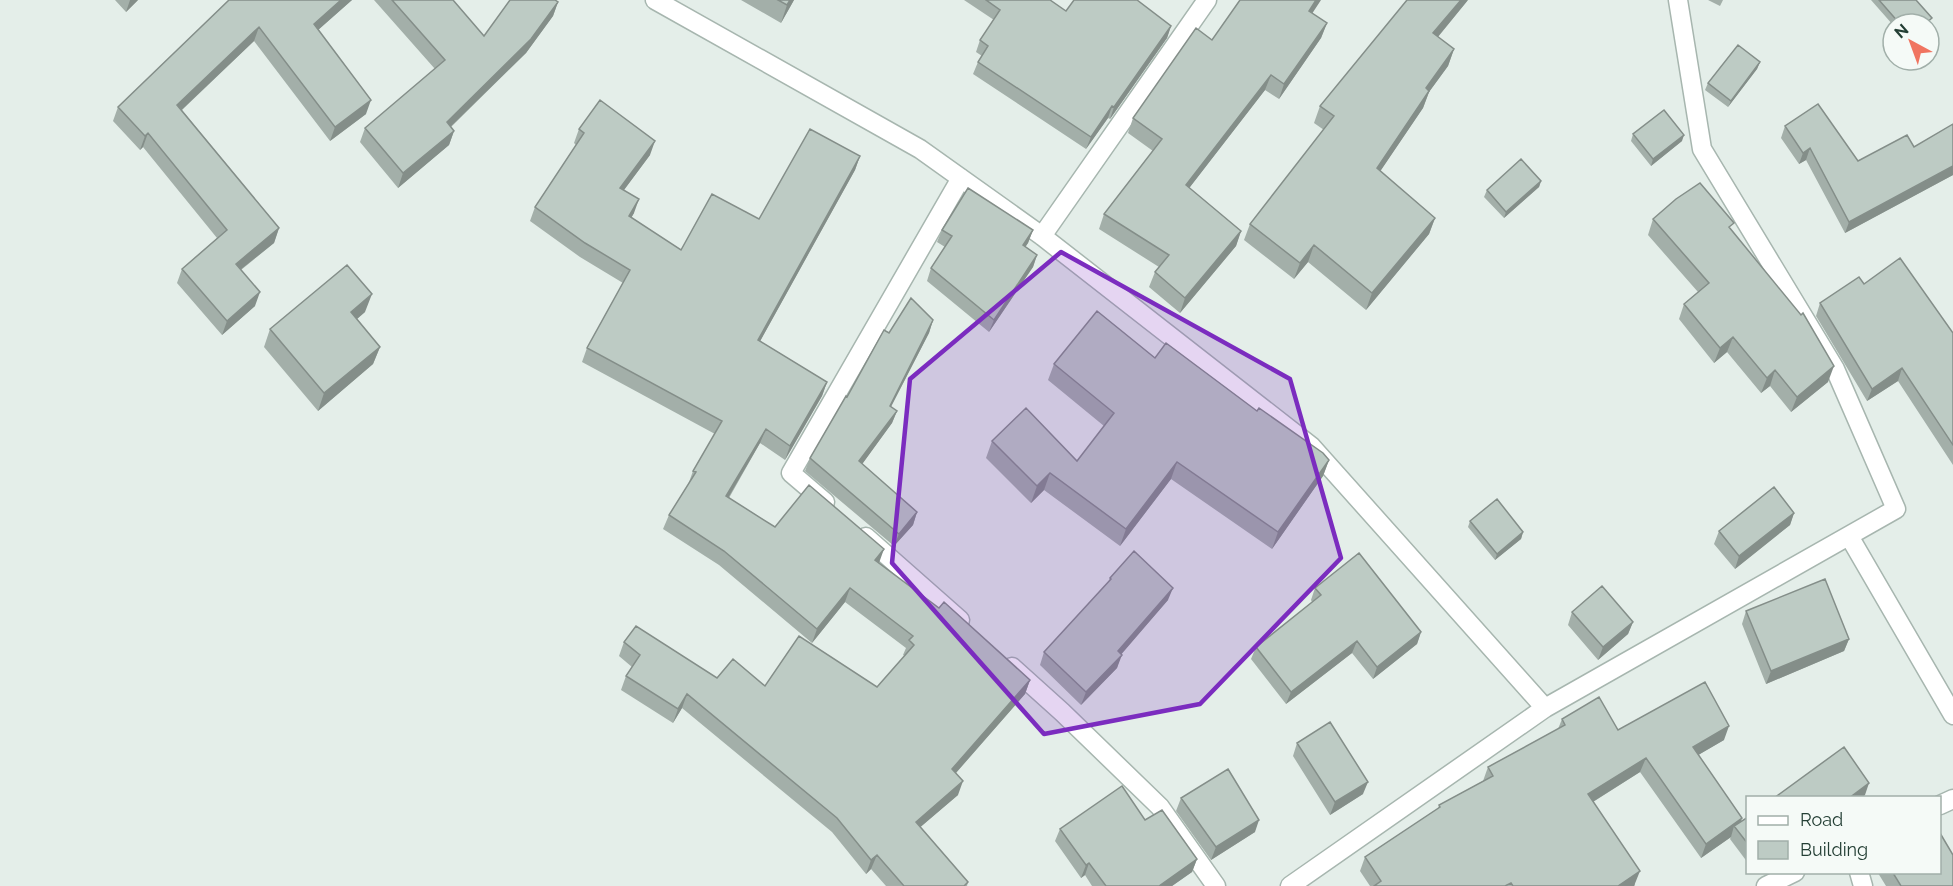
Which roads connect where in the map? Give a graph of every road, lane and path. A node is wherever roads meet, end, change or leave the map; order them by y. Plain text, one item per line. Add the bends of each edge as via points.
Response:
1 (655, 0) edge
2 (1207, 0) edge
3 (1678, 0) edge
4 (961, 178) junction
5 (1042, 236) junction
6 (1849, 536) junction
7 (973, 632) edge
8 (999, 656) edge
9 (1545, 708) junction
10 (1953, 715) edge
11 (1793, 874) edge
12 (1216, 886) edge
13 (1290, 886) edge
14 (1766, 886) edge

1 - 4 street via 920,149
2 - 5 street
3 - 6 street via 1702,149 1834,369 1896,509
4 - 5 street
4 - 7 street via 790,473
5 - 9 street via 1311,446
6 - 9 street
6 - 10 street
8 - 12 street via 1160,807
9 - 13 street
11 - 14 street

